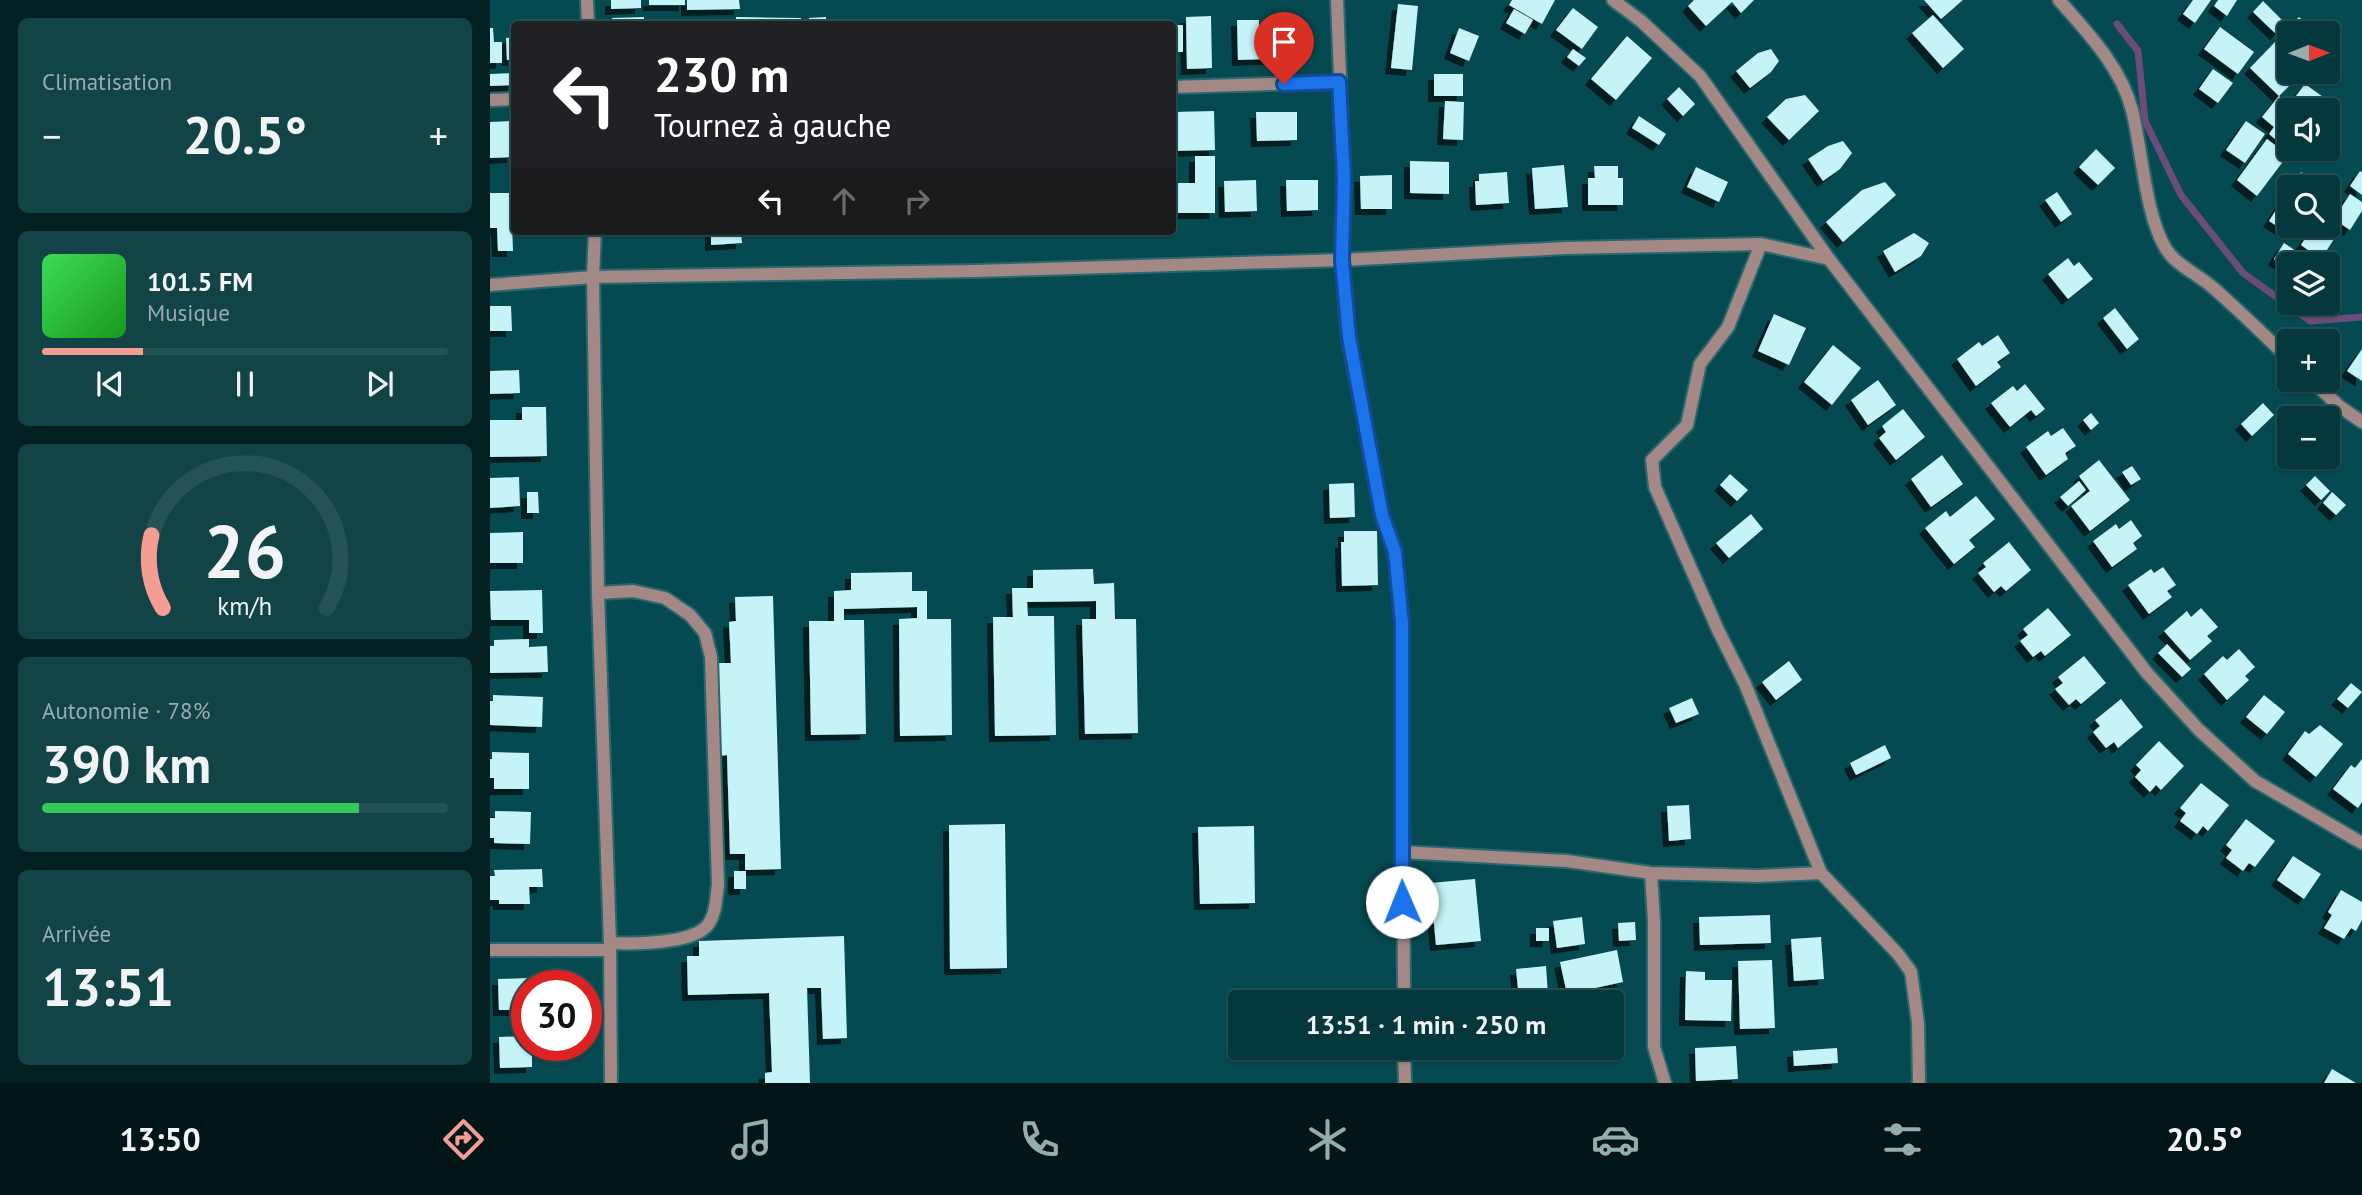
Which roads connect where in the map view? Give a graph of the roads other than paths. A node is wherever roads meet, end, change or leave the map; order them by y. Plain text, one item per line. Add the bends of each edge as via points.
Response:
1 (587, 0) edge
2 (1337, 0) edge
3 (1614, 0) edge
4 (2059, 0) edge
5 (588, 21) edge
6 (1339, 82) junction
7 (1176, 87) edge
8 (511, 99) edge
9 (490, 100) edge
10 (594, 235) edge
11 (1761, 244) junction
12 (1829, 259) junction
13 (1342, 260) junction
14 (593, 277) junction
15 (490, 285) edge
16 (2277, 348) edge
17 (2324, 392) edge
18 (2362, 422) edge
19 (598, 593) junction
20 (2362, 843) edge
21 (1401, 852) junction
22 (1651, 873) junction
23 (1821, 873) junction
24 (610, 947) junction
25 (490, 950) edge
26 (1404, 990) edge
27 (1404, 1060) edge
28 (611, 1083) edge
29 (1405, 1083) edge
30 (1665, 1083) edge
31 (1919, 1083) edge

1 - 5 street
2 - 6 street
3 - 12 street via 1700,76
4 - 16 street via 2115,71 2131,108 2144,176 2166,249
6 - 7 street
6 - 13 street
8 - 9 street
10 - 14 street
11 - 12 street
11 - 13 street via 1564,248
11 - 23 street via 1728,327 1700,364 1687,425 1652,460 1655,486 1745,684
12 - 20 street via 2147,673 2199,730 2255,780
13 - 14 street
13 - 21 street via 1349,337 1382,515 1395,552 1402,623
14 - 15 street
14 - 19 street
17 - 18 street
19 - 24 street
19 - 24 street via 633,591 665,598 690,615 705,633 711,657 718,885 714,911 706,927 684,939
21 - 22 street via 1567,860
21 - 26 street
22 - 23 street
22 - 30 street via 1654,1047
23 - 31 street via 1911,972
24 - 25 street
24 - 28 street
27 - 29 street

